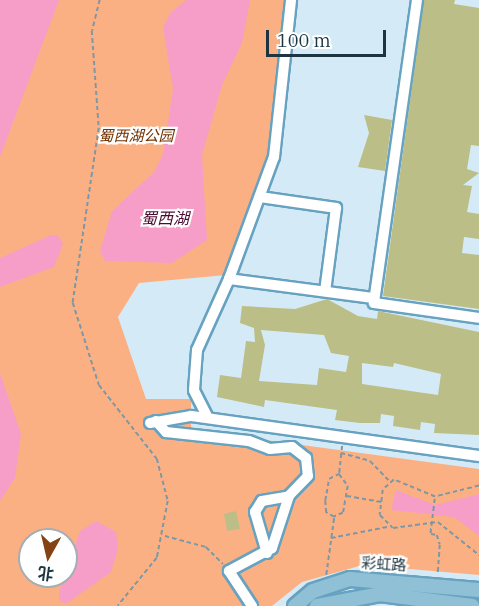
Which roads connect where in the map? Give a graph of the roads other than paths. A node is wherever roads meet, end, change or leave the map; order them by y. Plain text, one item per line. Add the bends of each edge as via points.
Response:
1 (291, 0) edge
2 (417, 0) edge
3 (260, 197) junction
4 (229, 279) junction
5 (325, 291) junction
6 (374, 298) junction
7 (479, 318) edge
8 (208, 418) junction
9 (266, 426) junction
10 (279, 428) junction
11 (263, 447) junction
12 (277, 449) junction
13 (479, 456) edge
14 (289, 496) junction
15 (267, 553) junction
16 (479, 590) edge
17 (252, 606) edge
18 (295, 606) edge
19 (317, 606) edge
20 (472, 606) edge

1 - 3 lane via 274,157
2 - 6 lane
3 - 4 lane
3 - 5 lane via 336,208
4 - 5 lane
4 - 8 lane via 196,358 194,390
5 - 6 lane
6 - 7 lane via 374,303
8 - 9 lane
8 - 11 lane via 153,422 166,432
9 - 10 lane
9 - 11 lane
10 - 12 lane
10 - 13 lane
11 - 12 lane
12 - 14 lane via 300,450 309,466 307,479
14 - 15 lane
14 - 15 lane via 262,501 255,512
15 - 17 lane via 229,571
16 - 18 main road, 彩虹路 via 350,579 324,588
19 - 20 main road, 彩虹路 via 380,594

